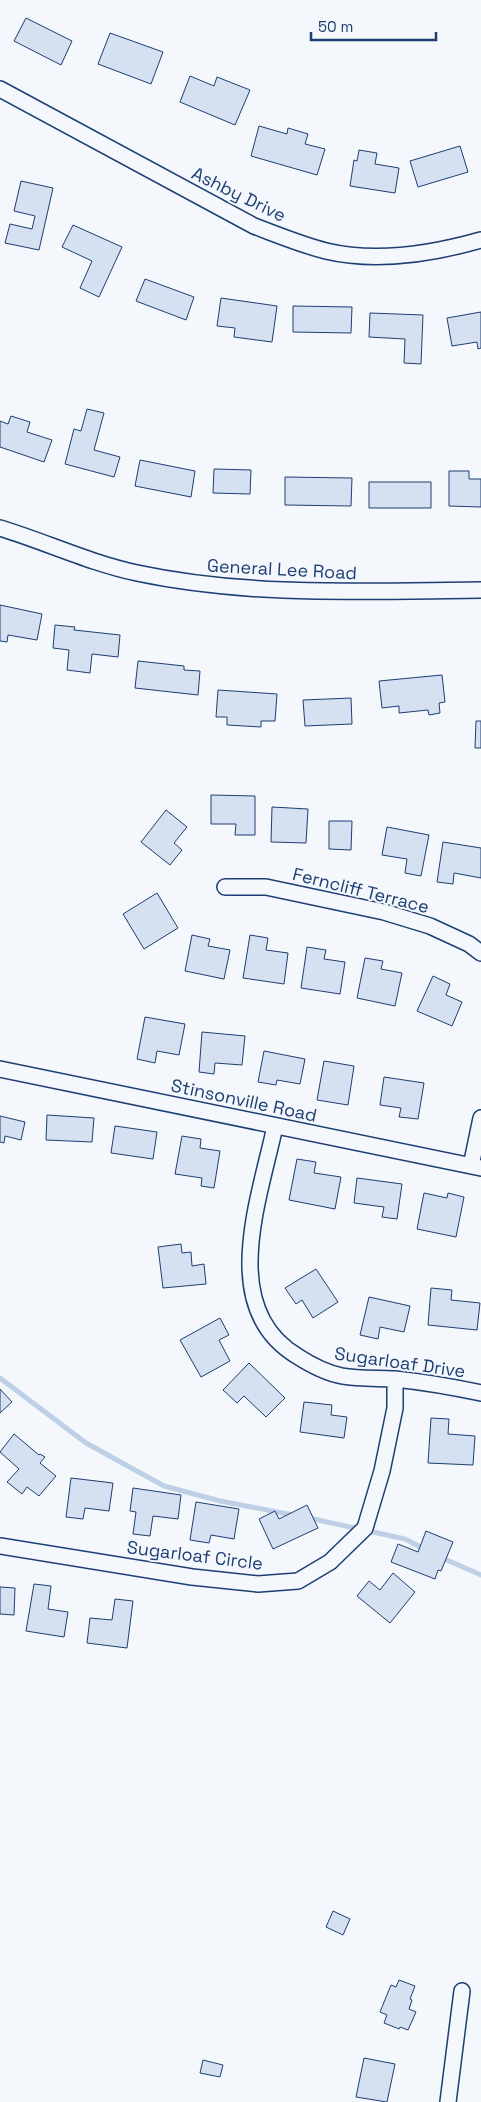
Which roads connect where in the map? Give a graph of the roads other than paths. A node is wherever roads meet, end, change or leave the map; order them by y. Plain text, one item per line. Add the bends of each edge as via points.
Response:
1 (0, 89) edge
2 (481, 240) edge
3 (0, 528) edge
4 (481, 590) edge
5 (225, 887) dead end
6 (481, 953) edge
7 (0, 1069) edge
8 (481, 1118) edge
9 (275, 1126) junction
10 (476, 1167) edge
11 (395, 1379) junction
12 (481, 1393) edge
13 (0, 1546) edge
14 (462, 1991) dead end
15 (448, 2102) edge

1 - 2 street, Ashby Drive via 254,226 296,242 328,251 399,256
3 - 4 street, General Lee Road via 135,573 191,583 249,590 316,592
5 - 6 street, Ferncliff Terrace via 266,887 384,912 430,926
7 - 9 street, Stinsonville Road
8 - 10 street
9 - 10 street, Stinsonville Road
9 - 11 street, Sugarloaf Drive via 249,1257 253,1296 265,1326 276,1341 315,1367 347,1377
11 - 12 street, Sugarloaf Drive
11 - 13 street, Sugarloaf Circle via 395,1408 382,1471 365,1528 330,1562 298,1581 258,1584 192,1577
14 - 15 street

